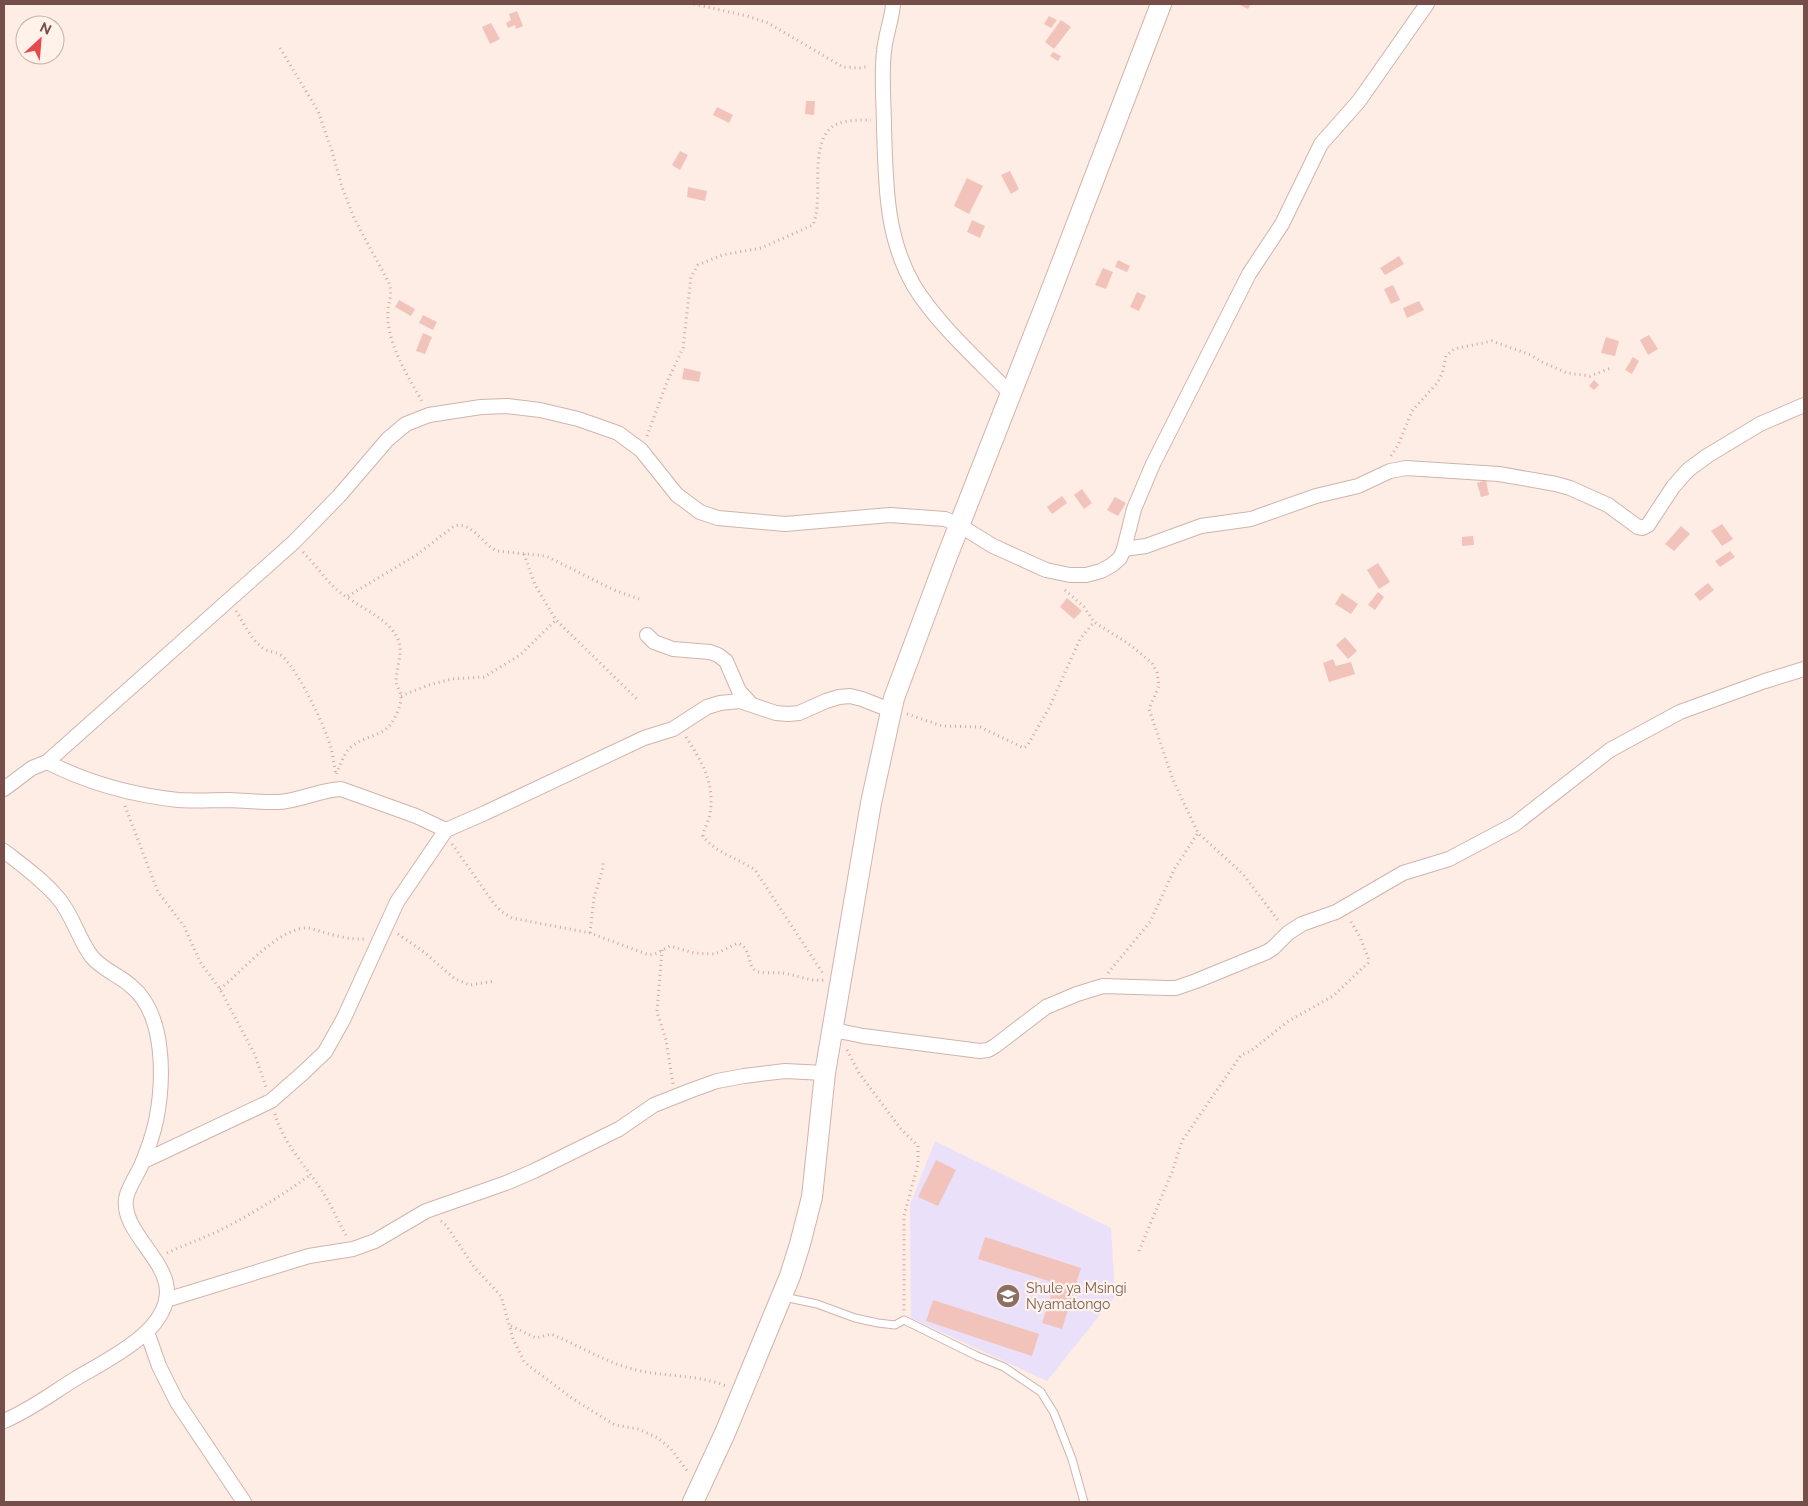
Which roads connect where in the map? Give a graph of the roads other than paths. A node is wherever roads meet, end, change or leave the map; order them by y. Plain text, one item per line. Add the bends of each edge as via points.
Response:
1 (893, 4) edge
2 (1161, 4) edge
3 (1428, 4) edge
4 (1010, 393) junction
5 (1804, 405) edge
6 (959, 525) junction
7 (1124, 550) junction
8 (647, 635) dead end
9 (1804, 669) edge
10 (752, 705) junction
11 (890, 710) junction
12 (47, 762) junction
13 (4, 789) edge
14 (446, 830) junction
15 (4, 851) edge
16 (836, 1032) junction
17 (825, 1073) junction
18 (144, 1161) junction
19 (781, 1296) junction
20 (166, 1300) junction
21 (147, 1332) junction
22 (4, 1421) edge
23 (696, 1496) edge
24 (244, 1502) edge
25 (1084, 1502) edge

1 - 4 street via 883,61 884,121 886,201 898,252 931,310
2 - 4 street
3 - 7 street via 1359,102 1322,144 1282,224 1244,283 1142,487
4 - 6 street
5 - 7 street via 1760,424 1688,470 1673,486 1648,525 1642,528 1608,506 1556,484 1499,474 1419,467 1390,472 1358,486 1316,496 1251,519 1201,526 1146,546
6 - 7 street via 993,546 1046,570 1070,575 1101,571 1120,558
6 - 11 street
6 - 12 street via 945,519 904,516 786,524 708,516 677,495 641,450 618,433 578,419 507,406 429,415 406,424 388,439 294,542
8 - 10 street via 654,642 673,649 718,655 728,665 739,691
9 - 16 street via 1680,712 1610,750 1516,824 1449,859 1403,873 1343,908 1302,924 1267,952 1185,985 1167,988 1098,986 1046,1006 988,1050 966,1050
10 - 11 street via 776,713 800,713 826,700 850,696
10 - 14 street via 734,701 708,707 679,726 644,738
11 - 16 street via 871,803
12 - 13 street via 32,768
12 - 14 street via 96,783 180,800 279,802 341,789
14 - 18 street via 402,894 325,1052 271,1101
15 - 18 street via 58,898 96,962 143,997 161,1049 156,1122
16 - 17 street
17 - 19 street via 812,1197 790,1276
17 - 20 street via 785,1071 744,1076 675,1096 619,1129 534,1171 419,1215 374,1241 353,1249 310,1256
18 - 20 street via 126,1198 126,1211 155,1258 166,1283
19 - 23 street via 742,1395
19 - 25 lane via 878,1323 895,1325 904,1320 1004,1367 1041,1392 1054,1413 1072,1459
20 - 21 street
21 - 22 street via 126,1350 25,1412
21 - 24 street via 177,1402

